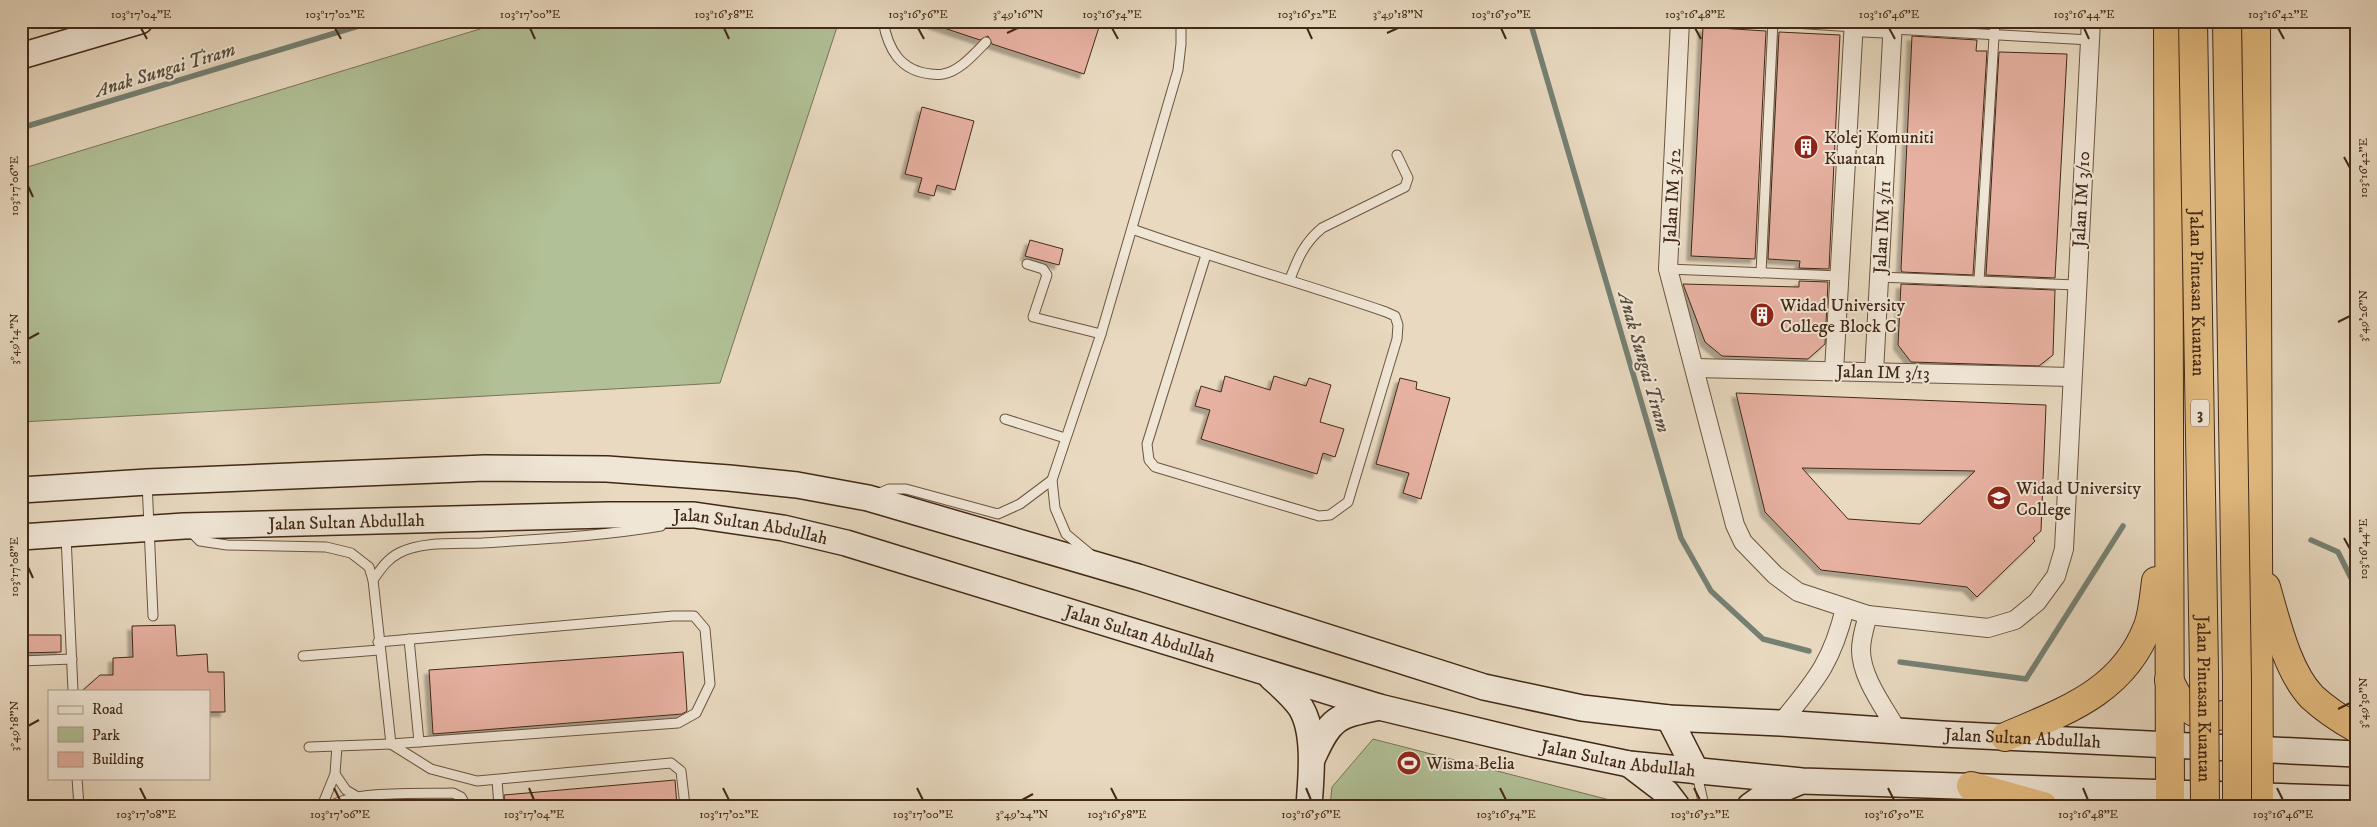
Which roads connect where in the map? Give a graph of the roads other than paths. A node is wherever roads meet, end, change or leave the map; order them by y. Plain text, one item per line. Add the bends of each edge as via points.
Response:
1 (140, 21) edge
2 (883, 21) edge
3 (1181, 21) edge
4 (1680, 21) edge
5 (1761, 21) edge
6 (1995, 21) edge
7 (2091, 21) edge
8 (2168, 21) edge
9 (2193, 21) edge
10 (2227, 21) edge
11 (2256, 21) edge
12 (1773, 22) edge
13 (1854, 24) edge
14 (1893, 25) edge
15 (1994, 34) junction
16 (2090, 40) junction
17 (986, 42) dead end
18 (21, 56) edge
19 (1397, 155) dead end
20 (1132, 229) junction
21 (1206, 255) junction
22 (1028, 264) dead end
23 (1668, 269) junction
24 (1761, 273) junction
25 (1840, 276) junction
26 (1879, 277) junction
27 (1290, 279) junction
28 (1979, 281) junction
29 (2076, 285) junction
30 (1101, 334) junction
31 (1695, 368) junction
32 (1834, 371) junction
33 (1874, 372) junction
34 (2071, 377) junction
35 (1005, 419) dead end
36 (1065, 438) junction
37 (1052, 480) junction
38 (147, 482) junction
39 (21, 490) edge
40 (868, 498) junction
41 (694, 515) junction
42 (2168, 518) junction
43 (184, 526) junction
44 (150, 528) junction
45 (66, 534) junction
46 (21, 536) edge
47 (2258, 562) junction
48 (1138, 577) junction
49 (372, 580) junction
50 (1844, 608) junction
51 (1868, 615) junction
52 (153, 616) dead end
53 (409, 639) junction
54 (379, 646) junction
55 (304, 656) dead end
56 (72, 659) junction
57 (21, 661) edge
58 (2258, 668) junction
59 (1267, 674) junction
60 (2169, 680) junction
61 (73, 690) edge
62 (1379, 707) junction
63 (1669, 718) junction
64 (1781, 723) junction
65 (2356, 728) edge
66 (1898, 732) junction
67 (2005, 737) junction
68 (418, 742) junction
69 (391, 744) junction
70 (2170, 745) junction
71 (337, 746) junction
72 (309, 747) dead end
73 (2258, 749) junction
74 (2356, 754) edge
75 (1313, 757) junction
76 (1629, 764) junction
77 (1696, 771) junction
78 (335, 774) junction
79 (78, 780) edge
80 (497, 780) junction
81 (1802, 781) junction
82 (1971, 786) junction
83 (356, 796) junction
84 (2170, 799) edge
85 (2356, 800) edge
86 (2252, 802) edge
87 (79, 806) edge
88 (322, 806) edge
89 (332, 806) edge
90 (466, 806) edge
91 (499, 806) edge
92 (685, 806) edge
93 (1309, 806) edge
94 (1677, 806) edge
95 (1704, 806) edge
96 (1750, 806) edge
97 (2043, 806) edge
98 (2205, 806) edge

1 - 18 main road
2 - 17 lane via 892,51 903,64 923,73 942,74 964,64
3 - 20 lane via 1178,70
4 - 23 street, Jalan IM 3/12
5 - 12 lane
6 - 15 lane
7 - 16 street, Jalan IM 3/10
8 - 42 highway
9 - 98 highway, Jalan Pintasan Kuantan / 3, bridge
10 - 86 highway, Jalan Pintasan Kuantan / 3, bridge via 2237,672
11 - 47 highway
12 - 13 lane
12 - 24 lane
13 - 14 street
13 - 25 street
14 - 15 lane
14 - 26 street, Jalan IM 3/11
15 - 16 lane
15 - 28 lane
16 - 29 street, Jalan IM 3/10
19 - 27 lane via 1408,178 1405,187 1322,228 1304,245
20 - 21 lane
20 - 30 lane
21 - 27 lane
21 - 27 lane via 1147,444 1149,460 1155,467 1319,516 1330,515 1348,502 1397,339 1398,325 1395,316 1386,312
22 - 30 lane via 1043,269 1047,275 1033,317
23 - 24 lane
23 - 31 street, Jalan IM 3/12
24 - 25 lane
25 - 32 street
26 - 28 lane
26 - 33 street, Jalan IM 3/11
28 - 29 lane
29 - 34 street, Jalan IM 3/10
30 - 36 lane
31 - 32 street, Jalan IM 3/13
31 - 50 street, Jalan IM 3/12 via 1735,526 1743,542 1798,592
32 - 33 street, Jalan IM 3/13
33 - 34 street, Jalan IM 3/13
34 - 51 street, Jalan IM 3/10 via 2064,549 2056,576 2037,602 2015,620 1988,628
35 - 36 lane
36 - 37 lane
37 - 40 lane via 1020,504 998,514 906,489 889,489
37 - 48 lane via 1054,508 1066,534 1086,553
38 - 39 main road, Jalan Sultan Abdullah
38 - 40 main road, Jalan Sultan Abdullah via 552,467 729,478 797,485
38 - 44 lane
40 - 48 main road, Jalan Sultan Abdullah
41 - 43 main road, Jalan Sultan Abdullah
41 - 49 lane via 636,530 422,547 400,552
41 - 59 main road, Jalan Sultan Abdullah via 784,528 864,548
42 - 60 highway
42 - 67 highway via 2148,624 2135,654 2106,686 2083,701
43 - 44 main road, Jalan Sultan Abdullah
43 - 49 lane via 200,541 227,545 326,547 351,553 369,567
44 - 45 main road, Jalan Sultan Abdullah
44 - 52 lane
45 - 46 main road, Jalan Sultan Abdullah
45 - 56 lane
47 - 58 highway
47 - 65 highway via 2292,665 2310,695
48 - 63 main road, Jalan Sultan Abdullah via 1484,688 1582,708
49 - 54 lane
50 - 51 street, Jalan IM 3/12
50 - 64 street via 1830,657
51 - 66 street via 1861,652 1871,684
53 - 54 lane
53 - 68 lane
53 - 68 lane via 673,616 694,616 705,629 706,638 710,684 696,713 678,723
54 - 55 lane
54 - 69 lane
56 - 57 lane
56 - 61 lane
58 - 60 highway via 2252,696 2244,705 2224,716 2201,716 2190,709 2181,701
58 - 73 highway
59 - 62 main road, Jalan Sultan Abdullah
59 - 75 main road via 1302,709
60 - 70 highway
62 - 75 main road via 1354,712 1330,724
62 - 76 main road, Jalan Sultan Abdullah
63 - 64 main road, Jalan Sultan Abdullah
63 - 77 main road
64 - 66 main road, Jalan Sultan Abdullah
66 - 67 main road, Jalan Sultan Abdullah
67 - 70 main road, Jalan Sultan Abdullah
68 - 69 lane
69 - 71 lane
69 - 80 lane via 431,769 477,781
70 - 73 main road, Jalan Sultan Abdullah
70 - 84 highway
71 - 72 lane
71 - 78 lane
73 - 74 main road, Jalan Sultan Abdullah
73 - 86 highway
75 - 93 main road
76 - 77 main road, Jalan Sultan Abdullah
76 - 94 main road via 1667,793
77 - 81 main road, Jalan Sultan Abdullah
77 - 95 lane
78 - 83 lane via 346,790
78 - 88 lane
79 - 87 lane
80 - 91 lane
80 - 92 lane via 671,763 681,771
81 - 82 main road, Jalan Sultan Abdullah
81 - 96 main road
82 - 84 main road, Jalan Sultan Abdullah
82 - 97 highway
83 - 89 lane
83 - 90 lane via 453,793 461,797
84 - 86 main road, Jalan Sultan Abdullah
85 - 86 main road, Jalan Sultan Abdullah

